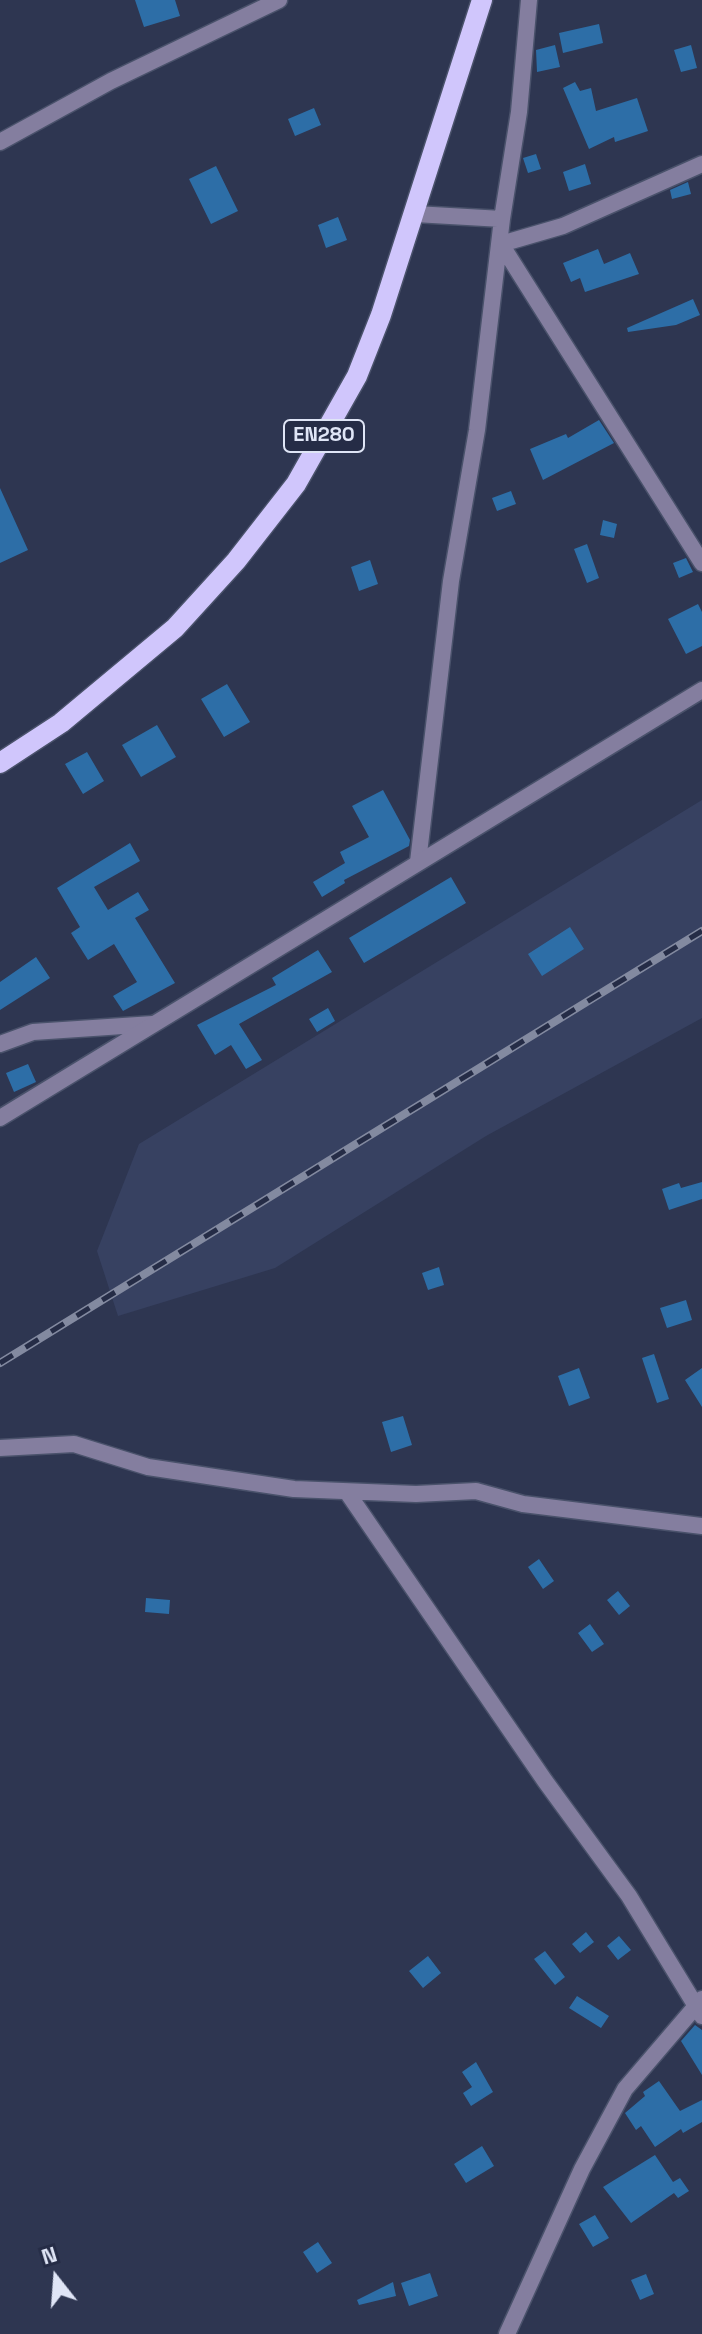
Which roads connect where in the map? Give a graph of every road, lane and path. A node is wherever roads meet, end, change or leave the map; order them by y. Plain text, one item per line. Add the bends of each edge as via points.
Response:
1 (279, 0) edge
2 (482, 0) edge
3 (529, 0) edge
4 (0, 142) edge
5 (702, 164) edge
6 (415, 214) junction
7 (502, 219) junction
8 (501, 244) junction
9 (702, 563) edge
10 (702, 690) edge
11 (0, 763) edge
12 (418, 862) junction
13 (153, 1024) junction
14 (0, 1044) edge
15 (1, 1114) edge
16 (0, 1448) edge
17 (347, 1492) junction
18 (702, 1526) edge
19 (700, 2007) edge
20 (507, 2334) edge

1 - 4 street via 111,81
2 - 6 main road, EN280
3 - 7 street
5 - 8 street via 563,226
6 - 7 street
6 - 11 main road, EN280 via 357,376 296,484 175,628 61,723
7 - 8 street
8 - 9 street
8 - 12 street via 451,581
10 - 12 street
12 - 13 street
13 - 14 street via 33,1032
13 - 15 street
16 - 17 street via 74,1444 148,1467
17 - 18 street via 476,1491 523,1504
17 - 19 street via 629,1896
19 - 20 street via 625,2089 582,2169

